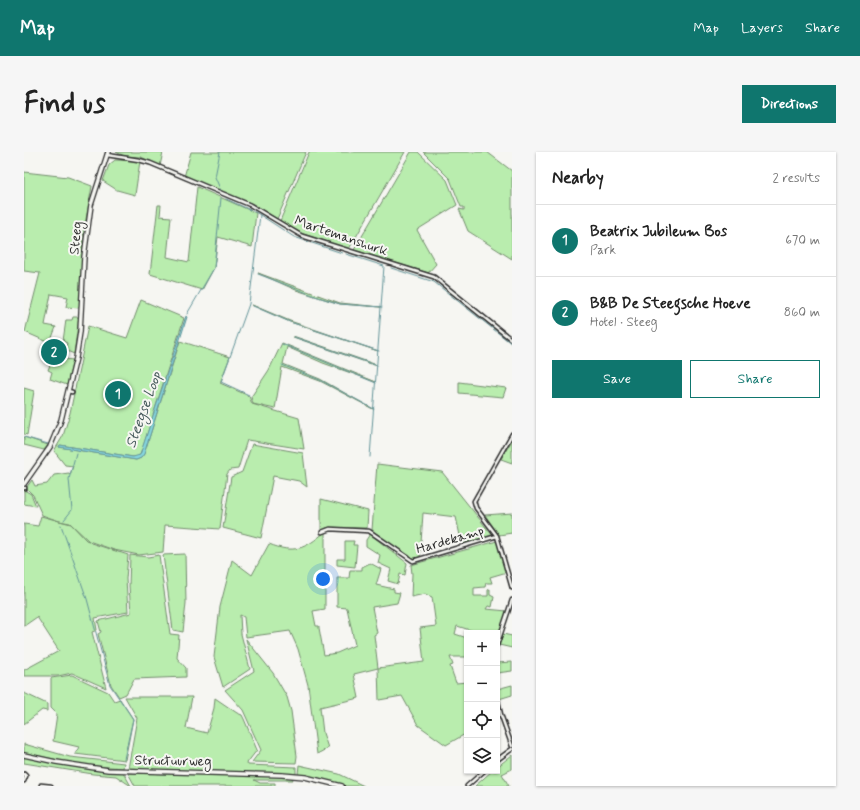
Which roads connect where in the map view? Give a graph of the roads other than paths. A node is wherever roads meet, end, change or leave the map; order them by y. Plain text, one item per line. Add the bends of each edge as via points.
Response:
1 (107, 154) edge
2 (512, 340) edge
3 (512, 434) edge
4 (24, 484) edge
5 (322, 532) dead end
6 (497, 536) junction
7 (512, 588) edge
8 (512, 600) edge
9 (500, 635) edge
10 (498, 702) edge
11 (512, 745) edge
12 (512, 749) edge
13 (24, 755) edge
14 (500, 758) edge
15 (24, 774) edge
16 (481, 774) edge
17 (24, 780) edge
18 (323, 781) junction
19 (41, 785) dead end
20 (48, 786) edge
21 (51, 786) edge
22 (337, 786) edge
23 (342, 786) edge
24 (467, 786) edge

1 - 2 street, Martemanshurk via 116,158 150,163 250,205 302,236 434,277
1 - 4 street, Steeg via 88,219 83,330 70,391 50,447
3 - 6 street via 474,501 476,508
5 - 6 street, Hardekamp via 330,529 370,531 413,561
6 - 7 street
8 - 9 street
10 - 11 street
12 - 14 street
13 - 18 street, Structuurweg via 108,770 282,775
15 - 17 street
16 - 24 street
18 - 22 street, Structuurweg
18 - 23 street, Structuurweg
19 - 20 street
20 - 21 street

